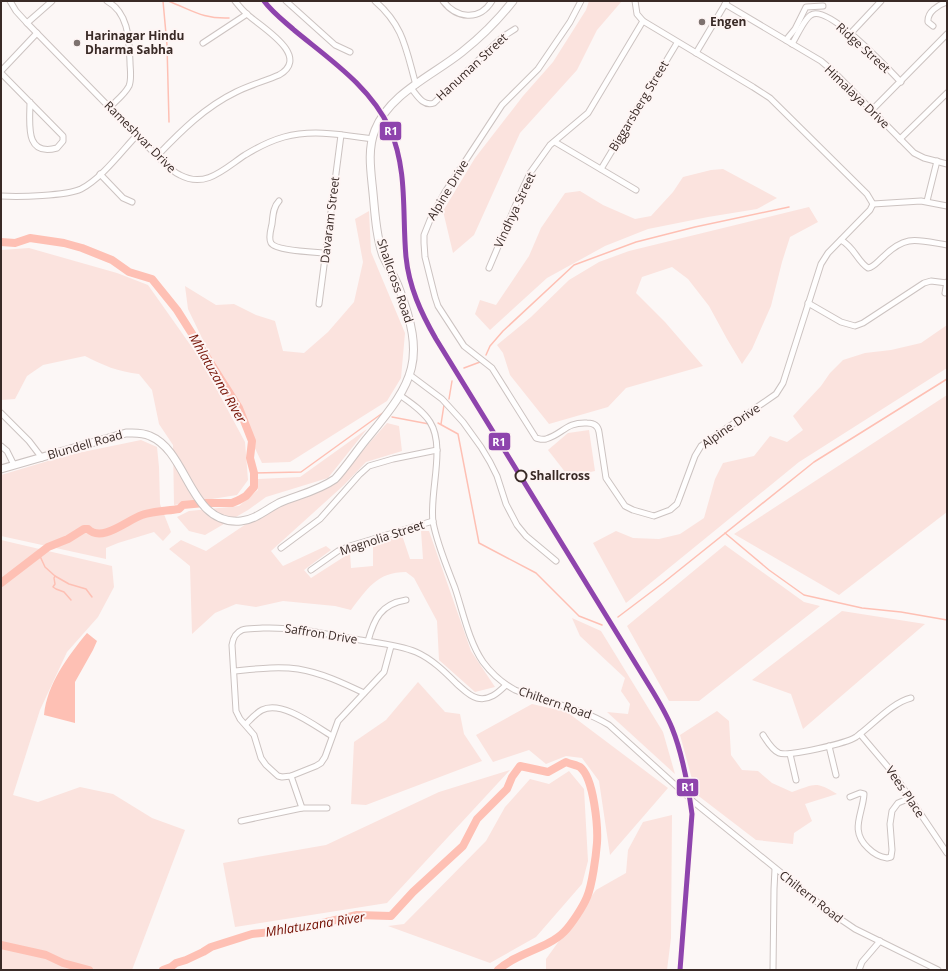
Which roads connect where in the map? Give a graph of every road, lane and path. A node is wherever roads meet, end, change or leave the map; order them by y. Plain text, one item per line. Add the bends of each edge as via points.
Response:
1 (10, 1) edge
2 (52, 1) edge
3 (107, 1) edge
4 (235, 1) edge
5 (286, 1) edge
6 (376, 1) edge
7 (443, 1) edge
8 (492, 1) edge
9 (513, 1) edge
10 (581, 1) edge
11 (635, 1) edge
12 (881, 1) edge
13 (726, 2) edge
14 (947, 2) edge
15 (823, 6) dead end
16 (247, 14) junction
17 (643, 21) junction
18 (26, 23) junction
19 (933, 26) dead end
20 (515, 29) dead end
21 (37, 33) junction
22 (851, 33) junction
23 (947, 34) edge
24 (786, 40) junction
25 (203, 43) dead end
26 (678, 43) junction
27 (792, 44) junction
28 (350, 52) dead end
29 (696, 53) junction
30 (1, 72) edge
31 (901, 82) junction
32 (414, 86) junction
33 (947, 93) edge
34 (30, 102) junction
35 (110, 107) junction
36 (872, 110) junction
37 (137, 135) junction
38 (341, 135) junction
39 (372, 139) junction
40 (900, 139) junction
41 (555, 142) junction
42 (156, 156) junction
43 (937, 161) junction
44 (947, 164) edge
45 (601, 169) junction
46 (100, 174) junction
47 (636, 190) dead end
48 (1, 196) edge
49 (279, 201) dead end
50 (928, 201) junction
51 (132, 202) dead end
52 (873, 204) junction
53 (947, 206) edge
54 (841, 240) junction
55 (947, 245) edge
56 (325, 253) junction
57 (489, 268) dead end
58 (947, 282) edge
59 (945, 293) dead end
60 (808, 303) junction
61 (318, 304) dead end
62 (410, 375) junction
63 (401, 396) junction
64 (1, 413) edge
65 (1, 446) edge
66 (437, 450) junction
67 (42, 458) junction
68 (14, 465) junction
69 (1, 469) edge
70 (226, 520) joint
71 (433, 521) junction
72 (281, 548) dead end
73 (556, 562) dead end
74 (311, 570) dead end
75 (406, 600) dead end
76 (368, 641) junction
77 (391, 646) junction
78 (234, 671) junction
79 (506, 685) junction
80 (364, 693) junction
81 (911, 698) dead end
82 (246, 724) junction
83 (860, 734) junction
84 (763, 735) dead end
85 (332, 736) junction
86 (829, 746) junction
87 (790, 754) junction
88 (836, 775) dead end
89 (291, 776) junction
90 (796, 780) dead end
91 (850, 797) dead end
92 (910, 798) junction
93 (302, 808) junction
94 (328, 808) dead end
95 (241, 821) dead end
96 (947, 853) edge
97 (775, 869) junction
98 (880, 941) junction
99 (772, 970) edge
100 (859, 970) edge
101 (938, 970) edge

1 - 18 street, Rameshvar Drive
2 - 18 street
3 - 35 street via 121,15 127,28 130,71 127,89
4 - 16 street
5 - 28 street via 335,45
6 - 32 street via 398,27 409,55
7 - 8 street via 459,15 469,16 483,11
9 - 32 street, Shallcross Road via 480,38
10 - 60 street, Alpine Drive via 538,69 502,105 445,192 426,227 424,251 434,297 464,346 492,368 536,438 545,439 577,423 591,423 597,426 605,473 610,485 625,506 654,516 670,510 677,504 694,456 701,446 770,399 780,389
11 - 17 street via 637,14
12 - 22 street
13 - 24 street, Himalaya Drive
13 - 29 street
14 - 19 street via 935,8 928,16 928,22
15 - 24 street via 806,7 796,29
16 - 25 street
16 - 42 street via 287,48 290,58 286,69 279,75 237,91 216,103 190,122
17 - 26 street
17 - 41 street, Vindhya Street via 588,113
18 - 21 street, Rameshvar Drive
20 - 32 street, Hanuman Street via 496,43 434,103 424,103
21 - 30 street
21 - 35 street, Rameshvar Drive
22 - 27 street, Ridge Street via 816,13 810,15
22 - 31 street, Ridge Street
23 - 31 street
24 - 27 street, Himalaya Drive
26 - 29 street
26 - 45 street, Biggarsberg Street
27 - 36 street, Himalaya Drive via 827,66
29 - 52 street via 770,98 867,194
30 - 34 street
31 - 36 street
32 - 39 street, Shallcross Road via 386,111
33 - 40 street
34 - 34 street via 62,136 63,141 57,148 42,149 33,143
35 - 37 street, Rameshvar Drive
36 - 40 street, Himalaya Drive
37 - 42 street, Rameshvar Drive
37 - 46 street
38 - 39 street, Rameshvar Drive
38 - 42 street, Rameshvar Drive via 306,133 271,141 204,180 181,176
38 - 56 street, Davaram Street
39 - 62 street, Shallcross Road via 370,164 378,236 383,255 401,293 411,329 414,355
40 - 43 street, Himalaya Drive via 919,156
41 - 45 street
41 - 57 street, Vindhya Street via 546,150 526,181
43 - 44 street, Himalaya Drive
43 - 50 street
45 - 47 street
46 - 48 street via 86,186 73,192
46 - 51 street via 123,198
49 - 56 street via 273,216 271,244 283,249
50 - 52 street
50 - 53 street
52 - 54 street, Alpine Drive
54 - 55 street via 851,247 868,268 898,244 919,240
54 - 60 street, Alpine Drive via 821,264
56 - 61 street, Davaram Street
58 - 59 street
58 - 60 street via 924,283 864,323 855,326 841,322
62 - 63 street, Shallcross Road
62 - 73 street via 442,399 463,422 490,462 506,504 518,525 526,536
63 - 66 street, Chiltern Road via 431,423
63 - 70 street, Shallcross Road via 343,470 327,484 288,499 249,519
64 - 67 street
65 - 68 street via 7,450
66 - 71 street, Chiltern Road
66 - 72 street via 369,466 320,519
67 - 68 street, Blundell Road
67 - 70 street, Blundell Road via 126,433 151,436 169,450 208,511
68 - 69 street, Blundell Road
71 - 74 street, Magnolia Street via 350,546 338,551
71 - 79 street, Chiltern Road via 477,652 490,671
75 - 76 street via 393,603 382,612 374,622
76 - 77 street, Saffron Drive
76 - 78 street, Saffron Drive via 292,628 241,630 233,640
77 - 79 street, Saffron Drive via 416,652 427,658 467,693 478,698 493,696
77 - 80 street via 384,672
78 - 80 street via 297,669 323,675
78 - 82 street, Saffron Drive via 236,711
79 - 97 street, Chiltern Road via 528,695 583,712 617,730 695,803
80 - 85 street via 338,721
81 - 83 street via 899,704
82 - 85 street via 263,710 282,708
82 - 89 street, Saffron Drive via 254,734 266,766 278,776
83 - 86 street via 848,741
83 - 92 street, Vees Place via 888,766
84 - 87 street via 775,750 781,754
85 - 89 street via 321,763
86 - 87 street
86 - 88 street
87 - 90 street
89 - 93 street
91 - 92 street via 864,794 858,824 860,836 864,844 878,856 887,858 891,857 892,853 892,811 898,803
92 - 96 street, Vees Place
93 - 94 street
93 - 95 street
97 - 98 street, Chiltern Road via 841,921
97 - 99 street
98 - 100 street via 862,962
98 - 101 street, Chiltern Road

